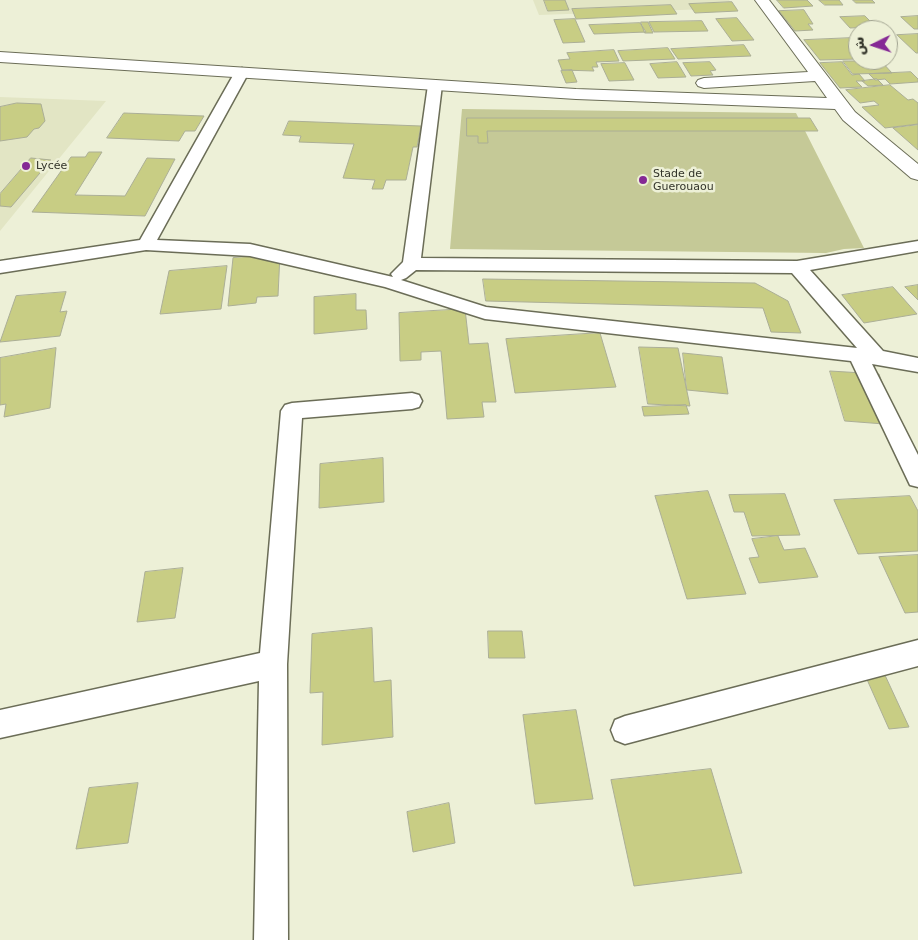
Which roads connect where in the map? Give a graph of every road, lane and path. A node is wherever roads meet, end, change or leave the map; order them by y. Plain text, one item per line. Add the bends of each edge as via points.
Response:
1 (762, 0) edge
2 (0, 57) edge
3 (242, 72) junction
4 (820, 76) junction
5 (435, 85) junction
6 (576, 94) junction
7 (841, 104) junction
8 (918, 174) edge
9 (146, 245) junction
10 (918, 246) edge
11 (412, 264) junction
12 (0, 267) edge
13 (797, 267) junction
14 (389, 282) junction
15 (867, 356) junction
16 (918, 365) edge
17 (412, 402) dead end
18 (918, 478) edge
19 (918, 653) edge
20 (273, 664) junction
21 (0, 724) edge
22 (625, 730) dead end
23 (271, 940) edge

1 - 4 street
2 - 3 street
3 - 5 street
3 - 9 street
4 - 6 street
4 - 7 street
5 - 6 street
5 - 11 street
6 - 7 street
7 - 8 street via 850,116
9 - 12 street
9 - 14 street via 250,250
10 - 13 street
11 - 13 street
11 - 14 street
13 - 15 street
14 - 15 street via 484,313
15 - 16 street
15 - 18 street
17 - 20 street via 292,410
19 - 22 street
20 - 21 street
20 - 23 street

